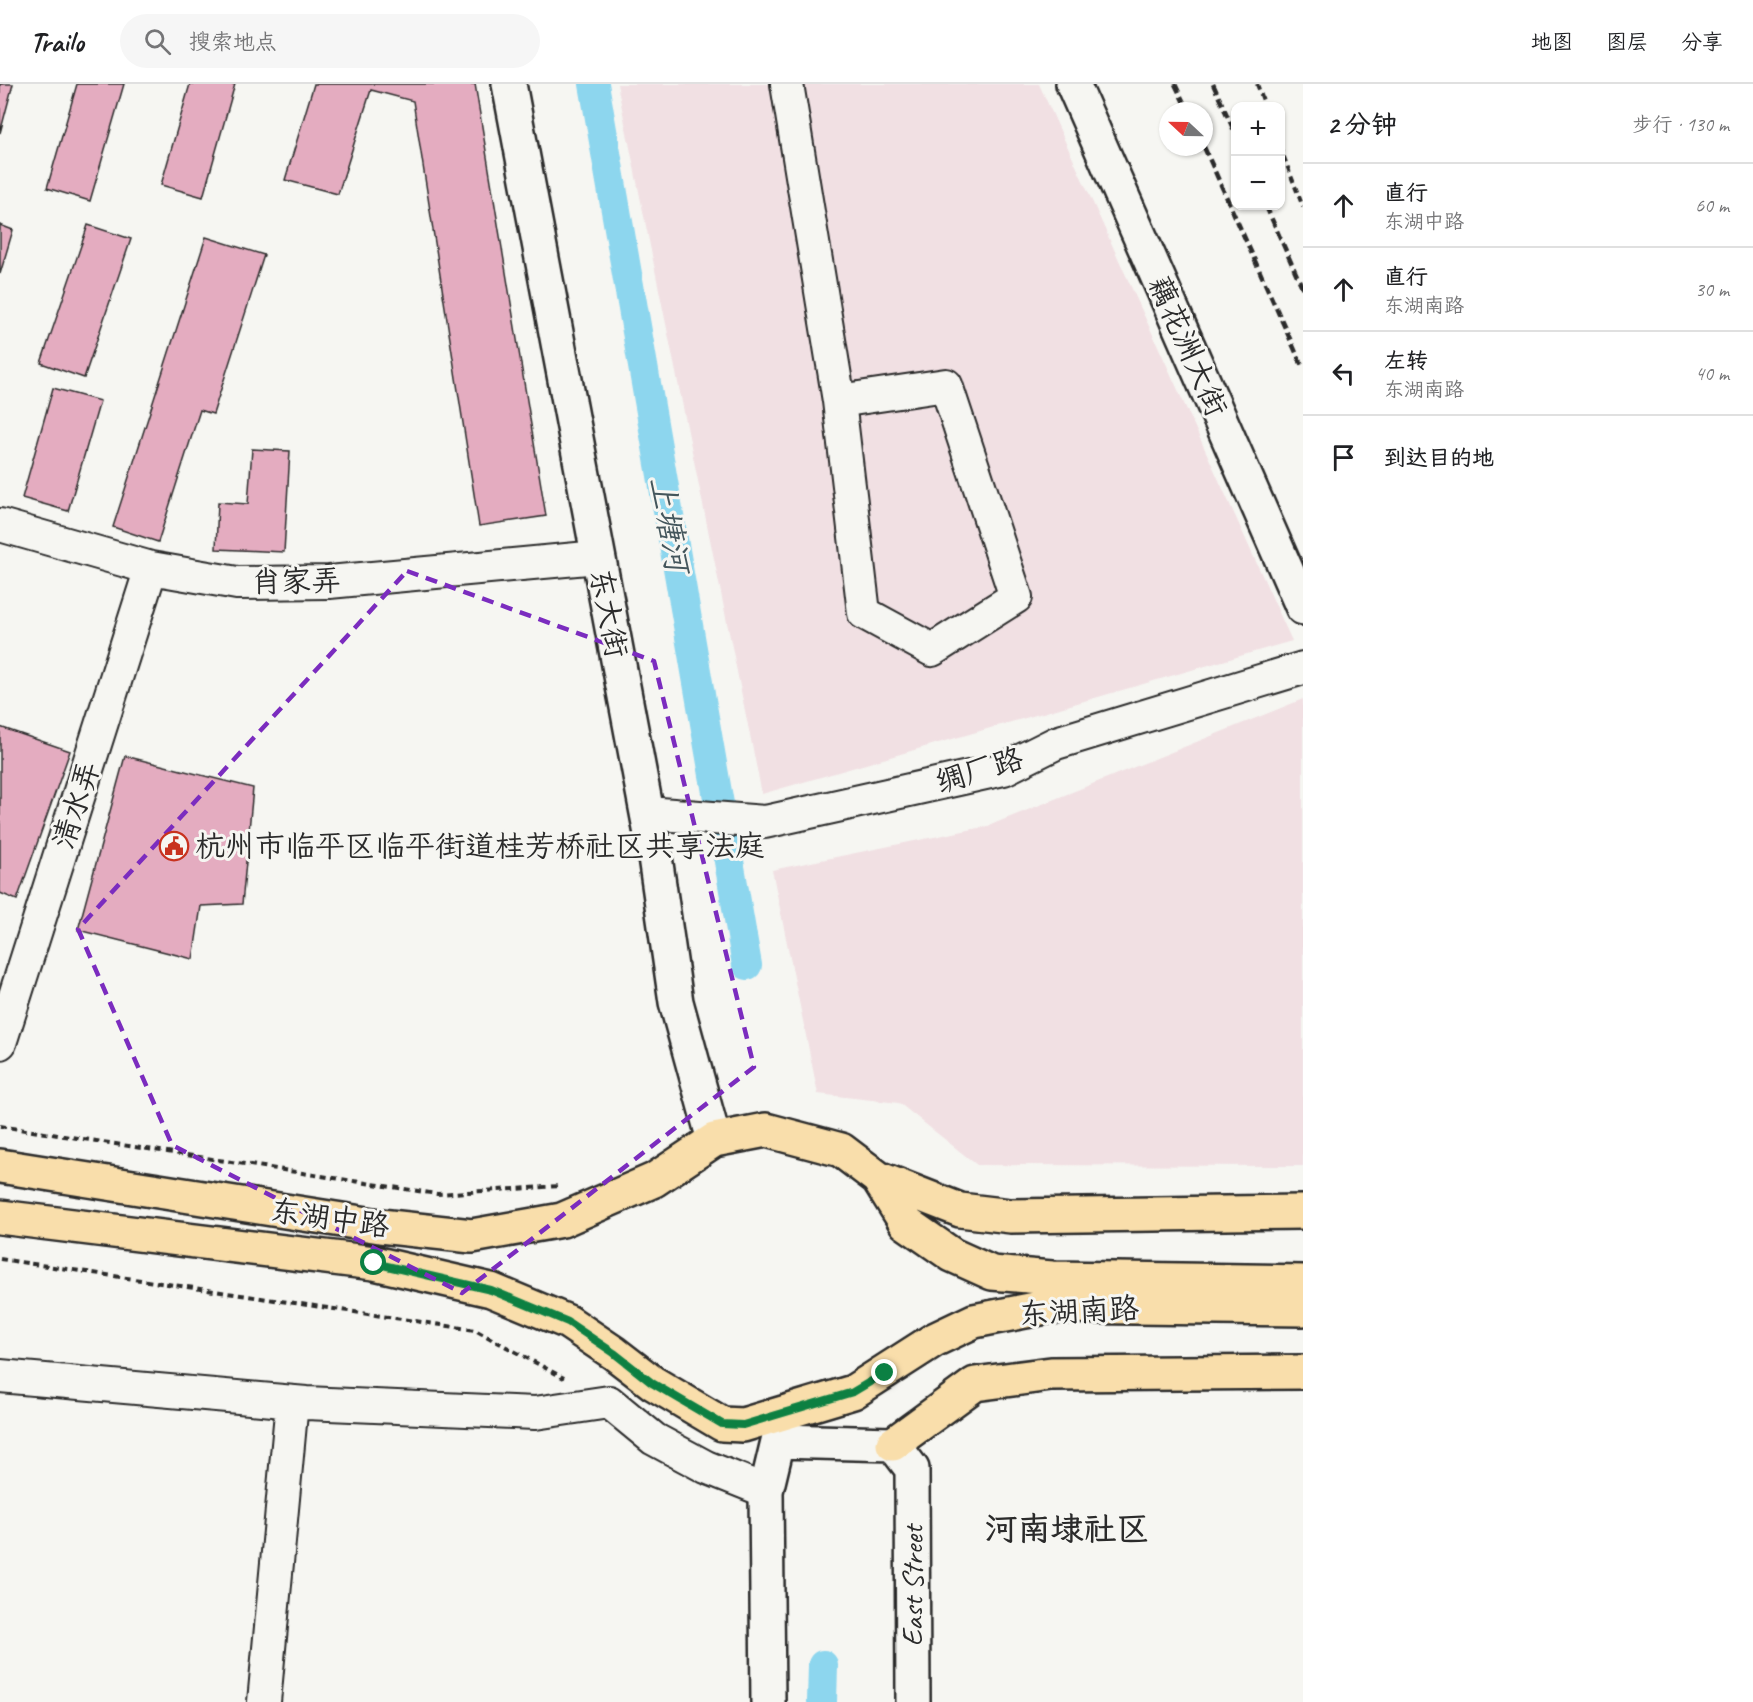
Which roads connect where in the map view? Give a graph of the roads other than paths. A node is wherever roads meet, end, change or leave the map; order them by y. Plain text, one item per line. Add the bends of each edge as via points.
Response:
1 (509, 84) edge
2 (788, 84) edge
3 (1073, 84) edge
4 (1093, 84) edge
5 (839, 401) junction
6 (0, 525) edge
7 (1303, 555) edge
8 (598, 557) junction
9 (152, 568) junction
10 (1303, 608) edge
11 (1303, 668) edge
12 (647, 813) junction
13 (0, 1043) edge
14 (714, 1140) junction
15 (0, 1166) edge
16 (878, 1179) junction
17 (1303, 1212) edge
18 (0, 1217) edge
19 (1303, 1282) edge
20 (1051, 1292) junction
21 (1303, 1309) edge
22 (614, 1353) joint
23 (1303, 1372) edge
24 (0, 1376) edge
25 (292, 1402) junction
26 (774, 1429) junction
27 (903, 1457) junction
28 (766, 1491) junction
29 (264, 1702) edge
30 (768, 1702) edge
31 (912, 1702) edge

1 - 8 street, 东大街
2 - 5 street
3 - 10 street, 藕花洲大街
4 - 7 street, 藕花洲大街
5 - 5 street via 864,613 932,650 1016,597 946,385
6 - 9 street, 肖家弄
8 - 9 street, 肖家弄 via 329,582 237,583
8 - 12 street, 东大街
9 - 13 street, 清水弄
11 - 12 street, 绸厂路 via 1056,742 1004,769 765,822
12 - 14 street, 东大街 via 676,1002
14 - 15 main road, 东湖中路 via 654,1180 562,1220 471,1236 380,1226
14 - 16 main road via 766,1130 841,1150
16 - 17 main road via 960,1210 1011,1216
16 - 20 main road, 东湖南路 via 906,1223 952,1256
18 - 22 main road, 东湖中路 via 374,1263 491,1290 568,1322
19 - 20 main road, 东湖南路
20 - 21 main road, 东湖南路
20 - 26 main road, 东湖南路 via 934,1340 853,1392
22 - 26 main road, 东湖南路 via 652,1383 722,1424
23 - 27 main road via 1052,1374 975,1384
24 - 25 street
25 - 28 street via 536,1413 609,1402 654,1439 706,1467
25 - 29 street
26 - 27 street
26 - 28 street
27 - 31 street, East Street
28 - 30 street

